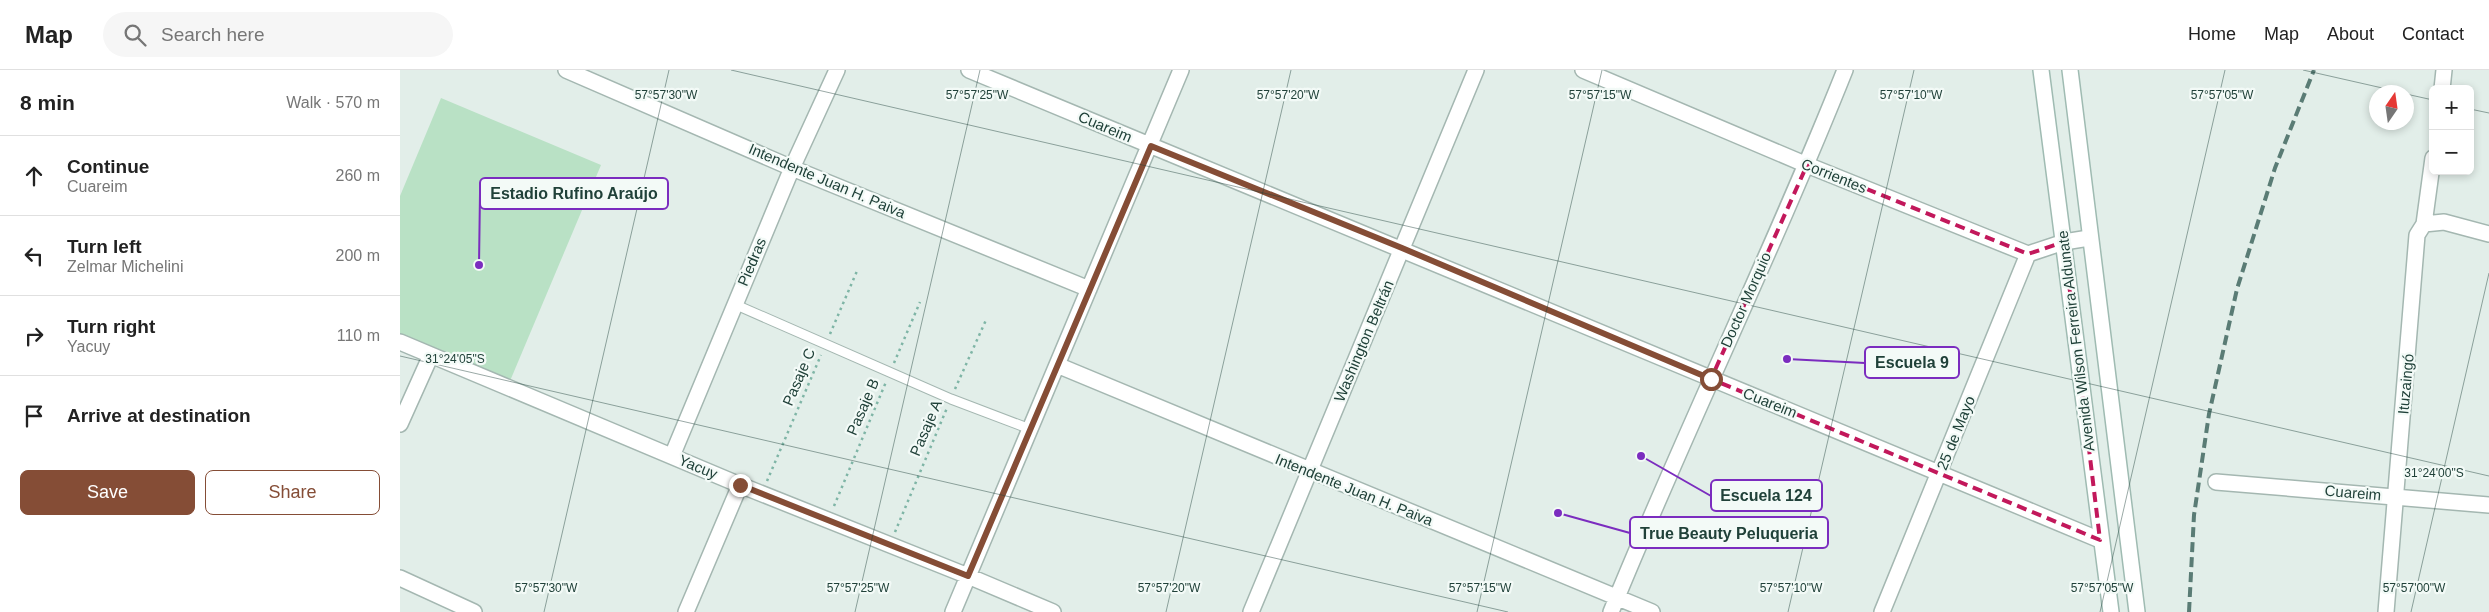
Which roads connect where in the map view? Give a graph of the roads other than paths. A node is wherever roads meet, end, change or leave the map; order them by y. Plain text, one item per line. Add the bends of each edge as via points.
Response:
1 (566, 70) edge
2 (837, 70) edge
3 (969, 70) edge
4 (1181, 70) edge
5 (1476, 70) edge
6 (1583, 70) edge
7 (1845, 70) edge
8 (2041, 70) edge
9 (2070, 70) edge
10 (2444, 70) edge
11 (2442, 85) edge
12 (1151, 146) junction
13 (1807, 165) junction
14 (792, 168) junction
15 (2431, 175) edge
16 (2424, 224) junction
17 (2489, 234) edge
18 (2089, 238) junction
19 (2064, 242) junction
20 (1402, 248) junction
21 (2028, 254) junction
22 (1089, 289) junction
23 (734, 304) junction
24 (400, 342) edge
25 (431, 355) junction
26 (1057, 366) junction
27 (1711, 379) junction
28 (400, 424) edge
29 (1030, 429) junction
30 (672, 456) junction
31 (1309, 471) junction
32 (1940, 473) junction
33 (2216, 482) dead end
34 (740, 485) junction
35 (2397, 497) junction
36 (2489, 505) edge
37 (2100, 540) junction
38 (968, 576) junction
39 (400, 578) edge
40 (1617, 597) junction
41 (474, 612) edge
42 (686, 612) edge
43 (953, 612) edge
44 (1053, 612) edge
45 (1251, 612) edge
46 (1611, 612) edge
47 (1652, 612) edge
48 (1882, 612) edge
49 (2111, 612) edge
50 (2137, 612) edge
51 (2386, 612) edge

1 - 14 street, Intendente Juan H. Paiva
2 - 14 street, Piedras
3 - 12 street, Cuareim
4 - 12 street
5 - 20 street, Washington Beltrán
6 - 13 street, Corrientes
7 - 13 street, Doctor Morquio
8 - 19 street, Avenida Wilson Ferreira Aldunate
9 - 18 street, Avenida Wilson Ferreira Aldunate
10 - 11 street
12 - 20 street, Cuareim
12 - 22 street
13 - 21 street, Corrientes
13 - 27 street, Doctor Morquio
14 - 22 street, Intendente Juan H. Paiva
14 - 23 street, Piedras
15 - 16 street, Ituzaingó
16 - 17 street via 2444,222
16 - 35 street, Ituzaingó via 2417,235
18 - 19 street
18 - 50 street, Avenida Wilson Ferreira Aldunate
19 - 21 street
19 - 37 street, Avenida Wilson Ferreira Aldunate
20 - 27 street, Cuareim
20 - 31 street, Washington Beltrán
21 - 32 street, 25 de Mayo
22 - 26 street
23 - 29 lane via 951,399
23 - 30 street, Piedras
24 - 25 street, Yacuy
25 - 28 street
25 - 30 street, Yacuy
26 - 29 street
26 - 31 street, Intendente Juan H. Paiva
27 - 32 street, Cuareim
27 - 40 street, Doctor Morquio
29 - 38 street
30 - 34 street, Yacuy
31 - 40 street, Intendente Juan H. Paiva
31 - 45 street, Washington Beltrán
32 - 37 street, Cuareim
32 - 48 street, 25 de Mayo
33 - 35 street, Cuareim
34 - 38 street, Yacuy
34 - 42 street
35 - 36 street, Cuareim
35 - 51 street, Ituzaingó
37 - 49 street, Avenida Wilson Ferreira Aldunate
38 - 43 street
38 - 44 street, Yacuy
39 - 41 street
40 - 46 street, Doctor Morquio
40 - 47 street, Intendente Juan H. Paiva

